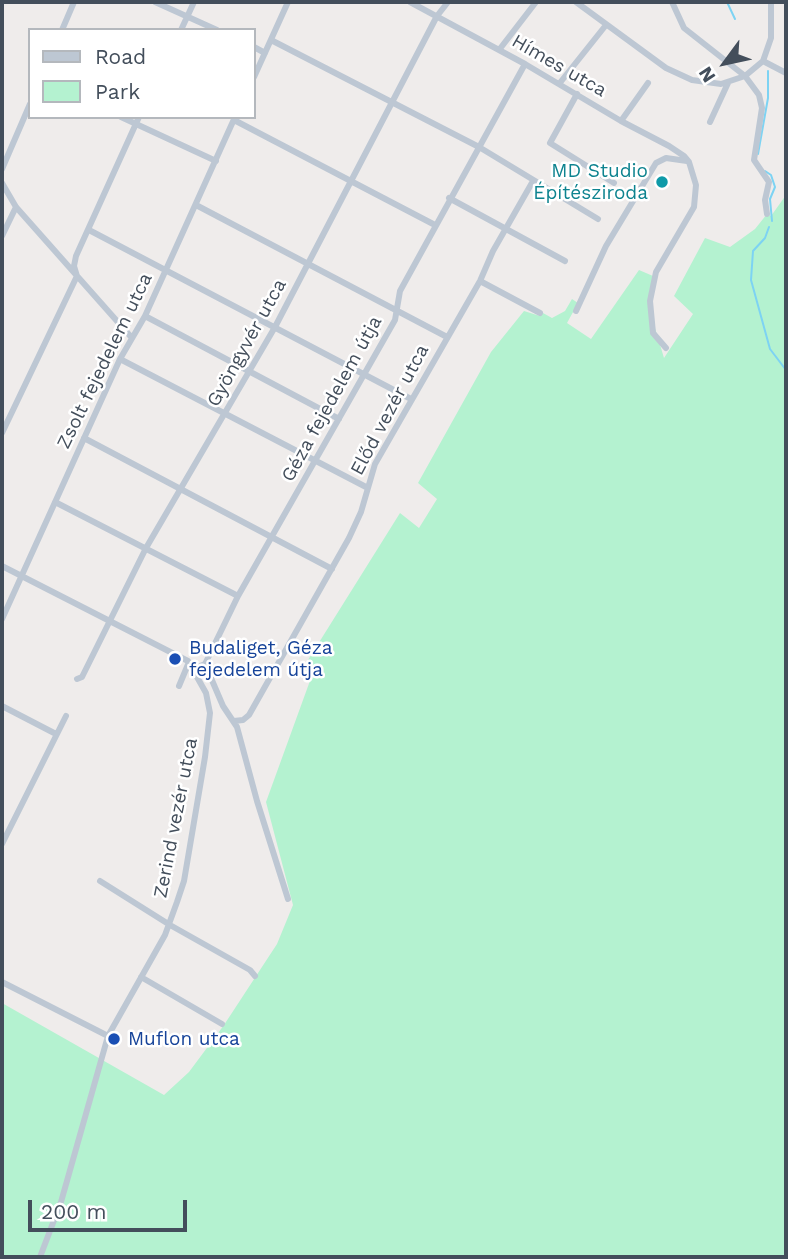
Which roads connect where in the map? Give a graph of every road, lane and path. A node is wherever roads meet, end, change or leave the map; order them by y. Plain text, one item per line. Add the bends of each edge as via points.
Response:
1 (74, 2) edge
2 (155, 2) edge
3 (194, 2) edge
4 (288, 2) edge
5 (410, 2) edge
6 (448, 2) edge
7 (536, 2) edge
8 (576, 2) edge
9 (672, 2) edge
10 (765, 2) edge
11 (771, 6) edge
12 (188, 16) junction
13 (437, 16) junction
14 (606, 25) junction
15 (63, 28) edge
16 (182, 28) edge
17 (213, 28) edge
18 (271, 40) junction
19 (256, 48) edge
20 (499, 50) junction
21 (265, 52) junction
22 (763, 61) junction
23 (525, 64) junction
24 (256, 72) edge
25 (786, 73) edge
26 (745, 76) junction
27 (648, 83) dead end
28 (728, 83) junction
29 (559, 84) junction
30 (577, 94) junction
31 (392, 104) junction
32 (28, 109) edge
33 (125, 119) edge
34 (138, 119) edge
35 (235, 119) edge
36 (237, 119) edge
37 (621, 121) junction
38 (710, 122) dead end
39 (136, 125) junction
40 (479, 147) junction
41 (216, 161) junction
42 (689, 162) junction
43 (2, 169) edge
44 (533, 181) junction
45 (351, 182) junction
46 (2, 183) edge
47 (614, 183) dead end
48 (449, 198) junction
49 (196, 205) junction
50 (16, 207) junction
51 (767, 214) dead end
52 (598, 219) dead end
53 (435, 225) junction
54 (507, 229) junction
55 (89, 230) junction
56 (2, 236) edge
57 (565, 261) dead end
58 (308, 265) junction
59 (166, 271) junction
60 (76, 276) junction
61 (480, 281) junction
62 (397, 311) junction
63 (576, 311) dead end
64 (540, 313) dead end
65 (145, 316) junction
66 (275, 327) junction
67 (447, 337) junction
68 (132, 338) junction
69 (666, 348) dead end
70 (120, 359) junction
71 (250, 372) junction
72 (364, 374) junction
73 (411, 399) junction
74 (225, 414) junction
75 (339, 419) junction
76 (2, 433) edge
77 (84, 438) junction
78 (315, 460) junction
79 (366, 487) junction
80 (181, 489) junction
81 (55, 502) junction
82 (272, 539) junction
83 (146, 548) junction
84 (2, 566) edge
85 (332, 569) junction
86 (22, 576) junction
87 (238, 596) junction
88 (2, 619) edge
89 (110, 621) junction
90 (205, 664) junction
91 (191, 665) junction
92 (77, 679) dead end
93 (178, 686) dead end
94 (2, 706) edge
95 (66, 716) dead end
96 (234, 721) junction
97 (56, 734) junction
98 (2, 844) edge
99 (100, 881) dead end
100 (288, 899) dead end
101 (170, 925) junction
102 (255, 976) dead end
103 (141, 977) junction
104 (2, 982) edge
105 (222, 1024) dead end
106 (108, 1037) junction
107 (40, 1257) edge

1 - 15 street
2 - 12 street
3 - 12 street
4 - 18 street
5 - 13 street, Hímes utca
6 - 13 street, Gyöngyvér utca
7 - 20 street
8 - 14 street
9 - 26 street via 684,28
10 - 11 street
11 - 22 street via 771,38
12 - 16 street
12 - 17 street
13 - 20 street, Hímes utca
13 - 31 street, Gyöngyvér utca
14 - 28 street via 677,74
14 - 29 street
18 - 21 street
18 - 31 street
19 - 21 street
20 - 23 street, Hímes utca
21 - 24 street
22 - 25 street
22 - 26 street
23 - 29 street, Hímes utca
23 - 40 street, Géza fejedelem útja
26 - 28 street
26 - 51 street via 761,101 754,160 769,184
27 - 37 street
28 - 38 street
29 - 30 street, Hímes utca
30 - 37 street, Hímes utca
30 - 47 street via 550,143
31 - 40 street
31 - 45 street, Gyöngyvér utca
32 - 43 street
33 - 39 street
34 - 39 street
35 - 41 street, Zsolt fejedelem utca
36 - 45 street
37 - 42 street, Hímes utca
39 - 41 street
39 - 55 street
40 - 44 street
40 - 48 street, Géza fejedelem útja
41 - 49 street, Zsolt fejedelem utca
42 - 63 street via 666,158 656,163 606,246
42 - 69 street via 696,185 694,208 656,272 650,301 653,333
44 - 52 street
44 - 54 street, Előd vezér utca
45 - 53 street
45 - 58 street, Gyöngyvér utca
46 - 50 street
48 - 53 street, Géza fejedelem útja
48 - 54 street
49 - 58 street
49 - 59 street, Zsolt fejedelem utca
50 - 56 street
50 - 60 street
53 - 62 street, Géza fejedelem útja via 400,290
54 - 57 street
54 - 61 street, Előd vezér utca
55 - 59 street
55 - 60 street via 76,256
58 - 62 street
58 - 66 street, Gyöngyvér utca
59 - 65 street, Zsolt fejedelem utca
59 - 66 street
60 - 68 street
60 - 76 street
61 - 64 street
61 - 67 street, Előd vezér utca
62 - 67 street
62 - 72 street, Géza fejedelem útja
65 - 68 street, Zsolt fejedelem utca
65 - 71 street
66 - 71 street, Gyöngyvér utca
66 - 72 street
67 - 73 street, Előd vezér utca
68 - 70 street, Zsolt fejedelem utca
70 - 74 street
70 - 77 street, Zsolt fejedelem utca
71 - 74 street, Gyöngyvér utca
71 - 75 street
72 - 73 street
72 - 75 street, Géza fejedelem útja
73 - 79 street, Előd vezér utca
74 - 78 street
74 - 80 street, Gyöngyvér utca
75 - 78 street, Géza fejedelem útja
77 - 80 street
77 - 81 street, Zsolt fejedelem utca
78 - 79 street
78 - 82 street, Géza fejedelem útja
79 - 85 street, Előd vezér utca via 361,512
80 - 82 street
80 - 83 street, Gyöngyvér utca
81 - 83 street
81 - 86 street, Zsolt fejedelem utca
82 - 85 street
82 - 87 street, Géza fejedelem útja
83 - 87 street
83 - 89 street, Gyöngyvér utca
84 - 86 street
85 - 96 street, Előd vezér utca via 249,715
86 - 88 street, Zsolt fejedelem utca
86 - 89 street
87 - 90 street, Géza fejedelem útja
89 - 91 street
89 - 92 street, Gyöngyvér utca
90 - 91 street
90 - 96 street
91 - 93 street
91 - 101 street, Zerind vezér utca via 206,694 209,726 184,881
94 - 97 street
95 - 97 street
96 - 100 street
97 - 98 street
99 - 101 street
101 - 102 street
101 - 103 street, Zerind vezér utca
103 - 105 street
103 - 106 street, Zerind vezér utca
104 - 106 street
106 - 107 street, Zerind vezér utca via 61,1202

